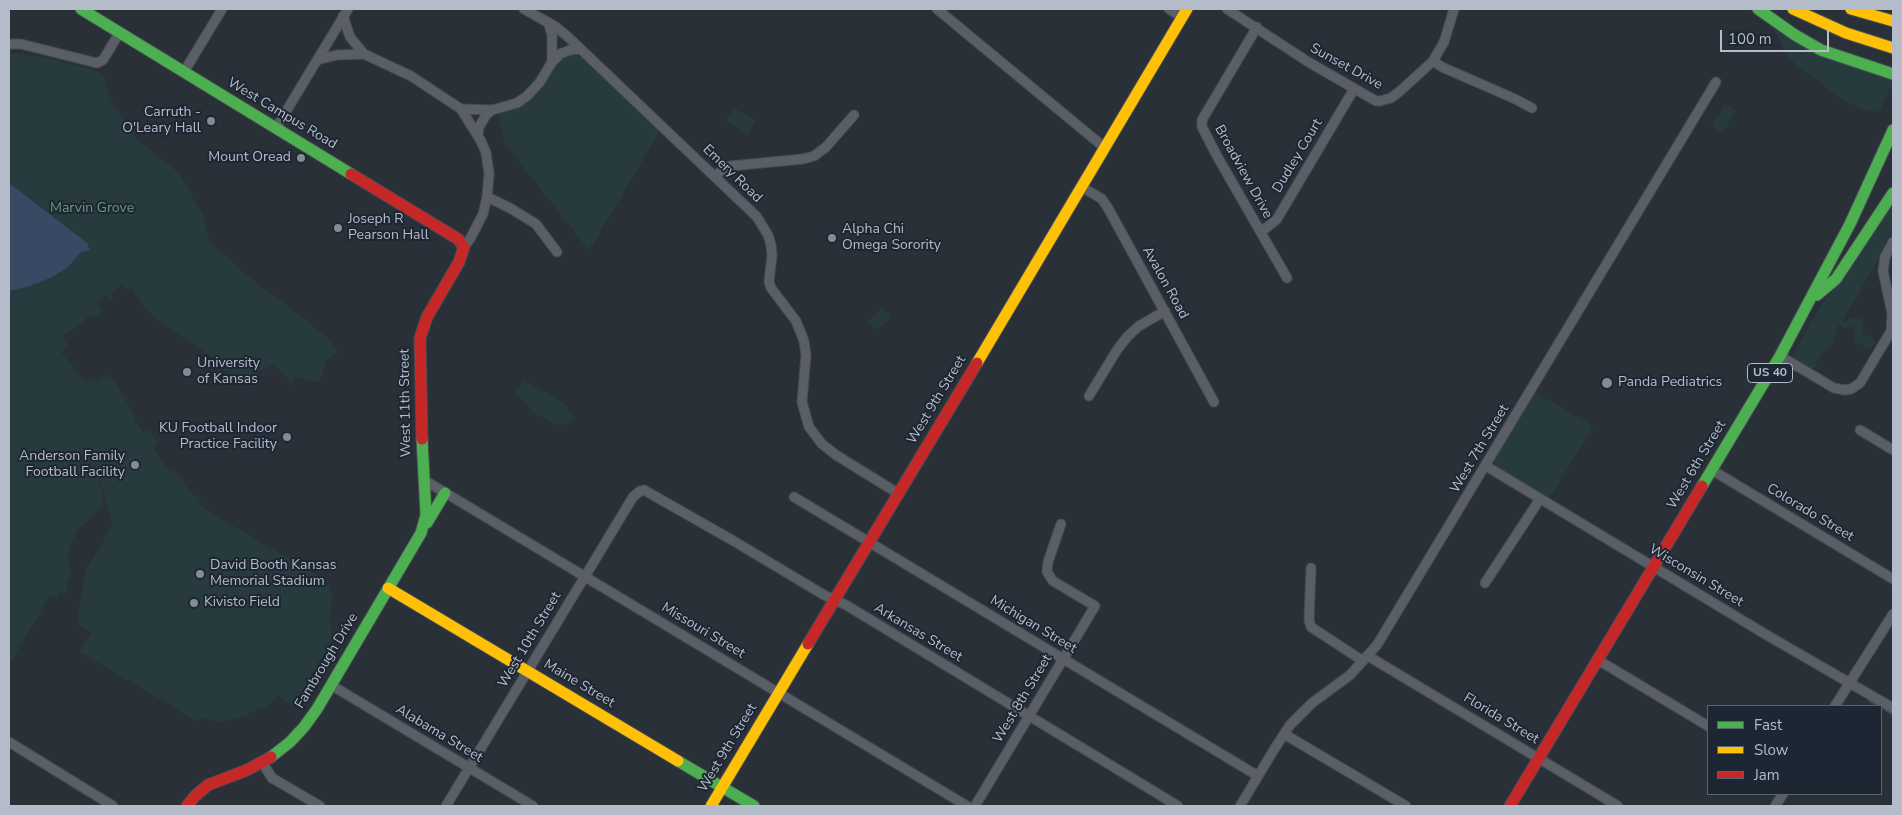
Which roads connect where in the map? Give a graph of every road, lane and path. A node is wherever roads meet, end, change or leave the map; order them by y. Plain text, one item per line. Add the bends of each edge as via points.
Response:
1 (81, 9) edge
2 (222, 9) edge
3 (524, 9) edge
4 (937, 9) edge
5 (1169, 9) edge
6 (1227, 9) edge
7 (1454, 9) edge
8 (1758, 9) edge
9 (1793, 9) edge
10 (1851, 9) edge
11 (1861, 9) edge
12 (346, 13) edge
13 (1185, 13) edge
14 (1874, 15) junction
15 (1893, 21) edge
16 (548, 22) junction
17 (1257, 27) junction
18 (120, 32) junction
19 (9, 44) edge
20 (1893, 48) edge
21 (580, 49) junction
22 (364, 54) junction
23 (317, 60) junction
24 (1432, 61) junction
25 (552, 62) junction
26 (184, 72) junction
27 (1893, 74) edge
28 (1716, 82) dead end
29 (1354, 89) junction
30 (1532, 108) dead end
31 (461, 109) junction
32 (492, 110) junction
33 (854, 115) dead end
34 (276, 128) junction
35 (1893, 130) edge
36 (478, 134) junction
37 (1105, 148) junction
38 (715, 177) junction
39 (1082, 187) junction
40 (1893, 192) edge
41 (487, 197) junction
42 (1261, 232) junction
43 (1893, 242) edge
44 (464, 247) junction
45 (557, 252) dead end
46 (1287, 278) dead end
47 (1810, 301) junction
48 (1165, 312) junction
49 (1780, 356) junction
50 (1089, 396) dead end
51 (1214, 402) dead end
52 (1860, 430) dead end
53 (1893, 450) edge
54 (1486, 466) junction
55 (1712, 470) junction
56 (424, 480) junction
57 (640, 491) joint
58 (445, 493) junction
59 (899, 494) junction
60 (794, 497) dead end
61 (1540, 499) junction
62 (1061, 524) dead end
63 (421, 533) junction
64 (869, 543) junction
65 (1654, 567) junction
66 (1311, 568) dead end
67 (585, 577) junction
68 (1893, 579) edge
69 (1485, 583) dead end
70 (388, 588) junction
71 (835, 600) junction
72 (1893, 614) edge
73 (1063, 659) junction
74 (1366, 659) junction
75 (1598, 660) junction
76 (528, 671) junction
77 (1849, 683) junction
78 (331, 685) junction
79 (779, 693) junction
80 (1836, 705) edge
81 (1893, 708) edge
82 (1029, 716) junction
83 (1707, 725) edge
84 (1284, 734) junction
85 (9, 742) edge
86 (1539, 758) junction
87 (262, 762) junction
88 (469, 768) junction
89 (1258, 776) junction
90 (722, 787) junction
91 (1782, 795) edge
92 (113, 806) edge
93 (187, 806) edge
94 (320, 806) edge
95 (446, 806) edge
96 (533, 806) edge
97 (711, 806) edge
98 (754, 806) edge
99 (967, 806) edge
100 (975, 806) edge
101 (1178, 806) edge
102 (1240, 806) edge
103 (1406, 806) edge
104 (1510, 806) edge
105 (1618, 806) edge
106 (1775, 806) edge

1 - 18 main road, West Campus Road
2 - 26 street
3 - 16 street, Emery Road
4 - 37 street
5 - 13 street
6 - 17 street, Sunset Drive
7 - 24 street via 1449,30
8 - 27 main road via 1822,50
9 - 20 main road
10 - 14 main road
11 - 14 main road
12 - 22 street via 350,37
12 - 23 street
13 - 37 main road, West 9th Street
14 - 15 main road
16 - 21 street, Emery Road
16 - 25 street via 552,35
17 - 29 street, Sunset Drive via 1286,49
17 - 42 street, Broadview Drive via 1202,123 1217,156
18 - 19 street via 103,60 97,63 21,44
18 - 26 main road, West Campus Road
21 - 25 street via 566,51
21 - 38 street, Emery Road
22 - 23 street
22 - 31 street via 411,76
23 - 34 street
24 - 29 street, Sunset Drive via 1399,92 1384,101 1376,101
24 - 30 street
25 - 32 street via 527,96 507,107
26 - 34 main road, West Campus Road
28 - 54 street, West 7th Street
29 - 42 street, Dudley Court via 1277,219
31 - 32 street
31 - 36 street
32 - 36 street via 482,120
33 - 38 street via 814,156 730,166
34 - 44 main road, West Campus Road via 458,239
35 - 47 main road, West 6th Street / US 40 via 1863,198
36 - 41 street via 488,163
37 - 39 main road, West 9th Street
38 - 59 street, Emery Road via 749,208 768,235 772,255 771,288 796,321 804,341 802,402 809,427 836,455
39 - 48 street, Avalon Road via 1102,199 1108,208
39 - 59 main road, West 9th Street
40 - 47 main road via 1836,279
41 - 44 street via 478,224
41 - 45 street via 536,224
42 - 46 street, Broadview Drive
43 - 49 street via 1885,257 1883,271 1892,314 1890,331 1860,384 1851,389 1834,388
44 - 56 main road, West 11th Street via 459,262 423,324 420,338
47 - 49 main road, West 6th Street / US 40
48 - 50 street via 1139,326 1127,337
48 - 51 street, Avalon Road
49 - 55 main road, West 6th Street / US 40
52 - 53 street
54 - 61 street, Wisconsin Street
54 - 74 street, West 7th Street via 1389,627
55 - 65 main road, West 6th Street / US 40
55 - 68 street, Colorado Street
56 - 58 street, Missouri Street
56 - 63 main road, Fambrough Drive via 426,515
57 - 67 street, West 10th Street via 633,497
57 - 71 street, Arkansas Street via 649,492
58 - 63 main road
58 - 67 street, Missouri Street
59 - 64 main road, West 9th Street
60 - 64 street, Michigan Street
61 - 65 street, Wisconsin Street
61 - 69 street
62 - 73 street, West 8th Street via 1047,572 1053,581 1095,606
63 - 70 main road, Fambrough Drive
64 - 71 main road, West 9th Street
64 - 73 street, Michigan Street
65 - 75 main road, West 6th Street / US 40
65 - 77 street, Wisconsin Street
66 - 74 street, Florida Street via 1311,628
67 - 76 street, West 10th Street
67 - 79 street, Missouri Street
70 - 76 main road, Maine Street
70 - 78 main road, Fambrough Drive
71 - 79 main road, West 9th Street
71 - 82 street, Arkansas Street
72 - 77 street
73 - 82 street, West 8th Street
73 - 89 street, Michigan Street
74 - 84 street, West 7th Street via 1312,703
74 - 86 street, Florida Street
75 - 83 street
75 - 86 main road, West 6th Street / US 40
76 - 88 street, West 10th Street
76 - 90 main road, Maine Street
77 - 80 street
77 - 81 street, Wisconsin Street
78 - 87 main road, Fambrough Drive via 299,733
78 - 88 street, Alabama Street
79 - 90 main road, West 9th Street
79 - 99 street, Missouri Street
82 - 100 street, West 8th Street
82 - 101 street, Arkansas Street
84 - 89 street, West 7th Street
84 - 103 street
85 - 92 street
86 - 104 main road, West 6th Street / US 40
86 - 105 street, Florida Street
87 - 93 main road, Fambrough Drive via 208,785
87 - 94 street via 272,778
88 - 95 street, West 10th Street
88 - 96 street, Alabama Street
89 - 102 street, West 7th Street
90 - 97 main road, West 9th Street
90 - 98 main road, Maine Street
91 - 106 street

